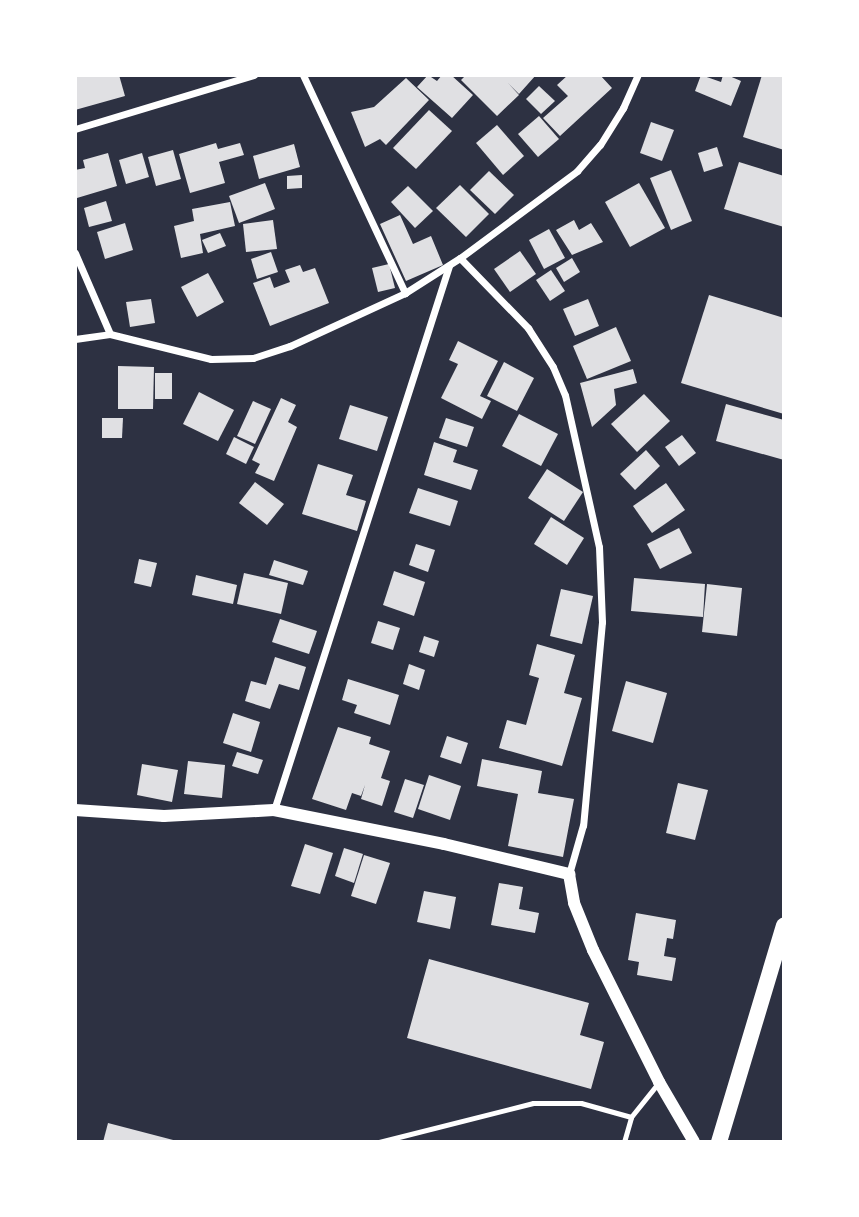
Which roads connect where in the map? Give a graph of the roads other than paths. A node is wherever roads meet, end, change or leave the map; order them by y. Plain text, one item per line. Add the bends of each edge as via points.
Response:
1 (254, 75) edge
2 (303, 75) edge
3 (638, 75) edge
4 (75, 129) edge
5 (75, 253) edge
6 (460, 258) junction
7 (449, 265) junction
8 (405, 293) junction
9 (110, 334) junction
10 (75, 339) edge
11 (75, 810) edge
12 (274, 810) junction
13 (569, 874) junction
14 (784, 926) edge
15 (659, 1082) junction
16 (631, 1117) junction
17 (379, 1142) edge
18 (624, 1142) edge
19 (694, 1142) edge
20 (719, 1142) edge

1 - 4 street
2 - 8 street
3 - 6 street via 600,145 577,171
5 - 9 street
6 - 7 street
6 - 13 street via 528,328 552,367 565,395 599,547 602,622 583,825
7 - 8 street
7 - 12 street
8 - 9 street via 290,346 253,358 211,359
9 - 10 street
11 - 12 street via 164,816
12 - 13 street
13 - 15 street via 574,903 593,950
14 - 20 highway
15 - 16 lane
15 - 19 street
16 - 17 lane via 581,1103 533,1103
16 - 18 lane

